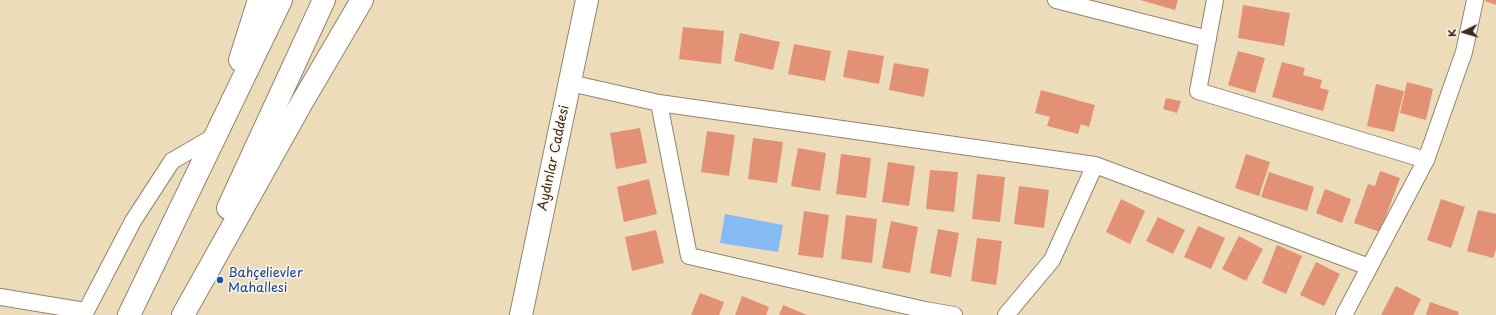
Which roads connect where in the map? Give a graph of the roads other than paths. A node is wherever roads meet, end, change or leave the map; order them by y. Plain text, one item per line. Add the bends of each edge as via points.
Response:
1 (259, 0) edge
2 (281, 0) edge
3 (324, 0) edge
4 (362, 0) edge
5 (587, 0) edge
6 (1056, 0) edge
7 (1215, 0) edge
8 (1475, 0) edge
9 (1208, 39) junction
10 (570, 83) junction
11 (659, 103) junction
12 (215, 136) junction
13 (1426, 160) junction
14 (1095, 165) junction
15 (1369, 267) junction
16 (0, 297) edge
17 (84, 313) edge
18 (129, 315) edge
19 (179, 315) edge
20 (183, 315) edge
21 (521, 315) edge
22 (954, 315) edge
23 (1006, 315) edge
24 (1344, 315) edge

1 - 12 main road
2 - 12 main road
3 - 19 main road
4 - 20 main road
5 - 10 main road, Aydınlar Caddesi
6 - 9 street
7 - 9 street
8 - 13 street via 1464,52
9 - 13 street via 1198,91
10 - 11 street
10 - 21 main road, Aydınlar Caddesi
11 - 14 street
11 - 22 street via 689,256
12 - 17 street via 172,161 133,221
12 - 18 main road
13 - 15 street
14 - 15 street
14 - 23 street via 1052,260
15 - 24 street
16 - 17 street

